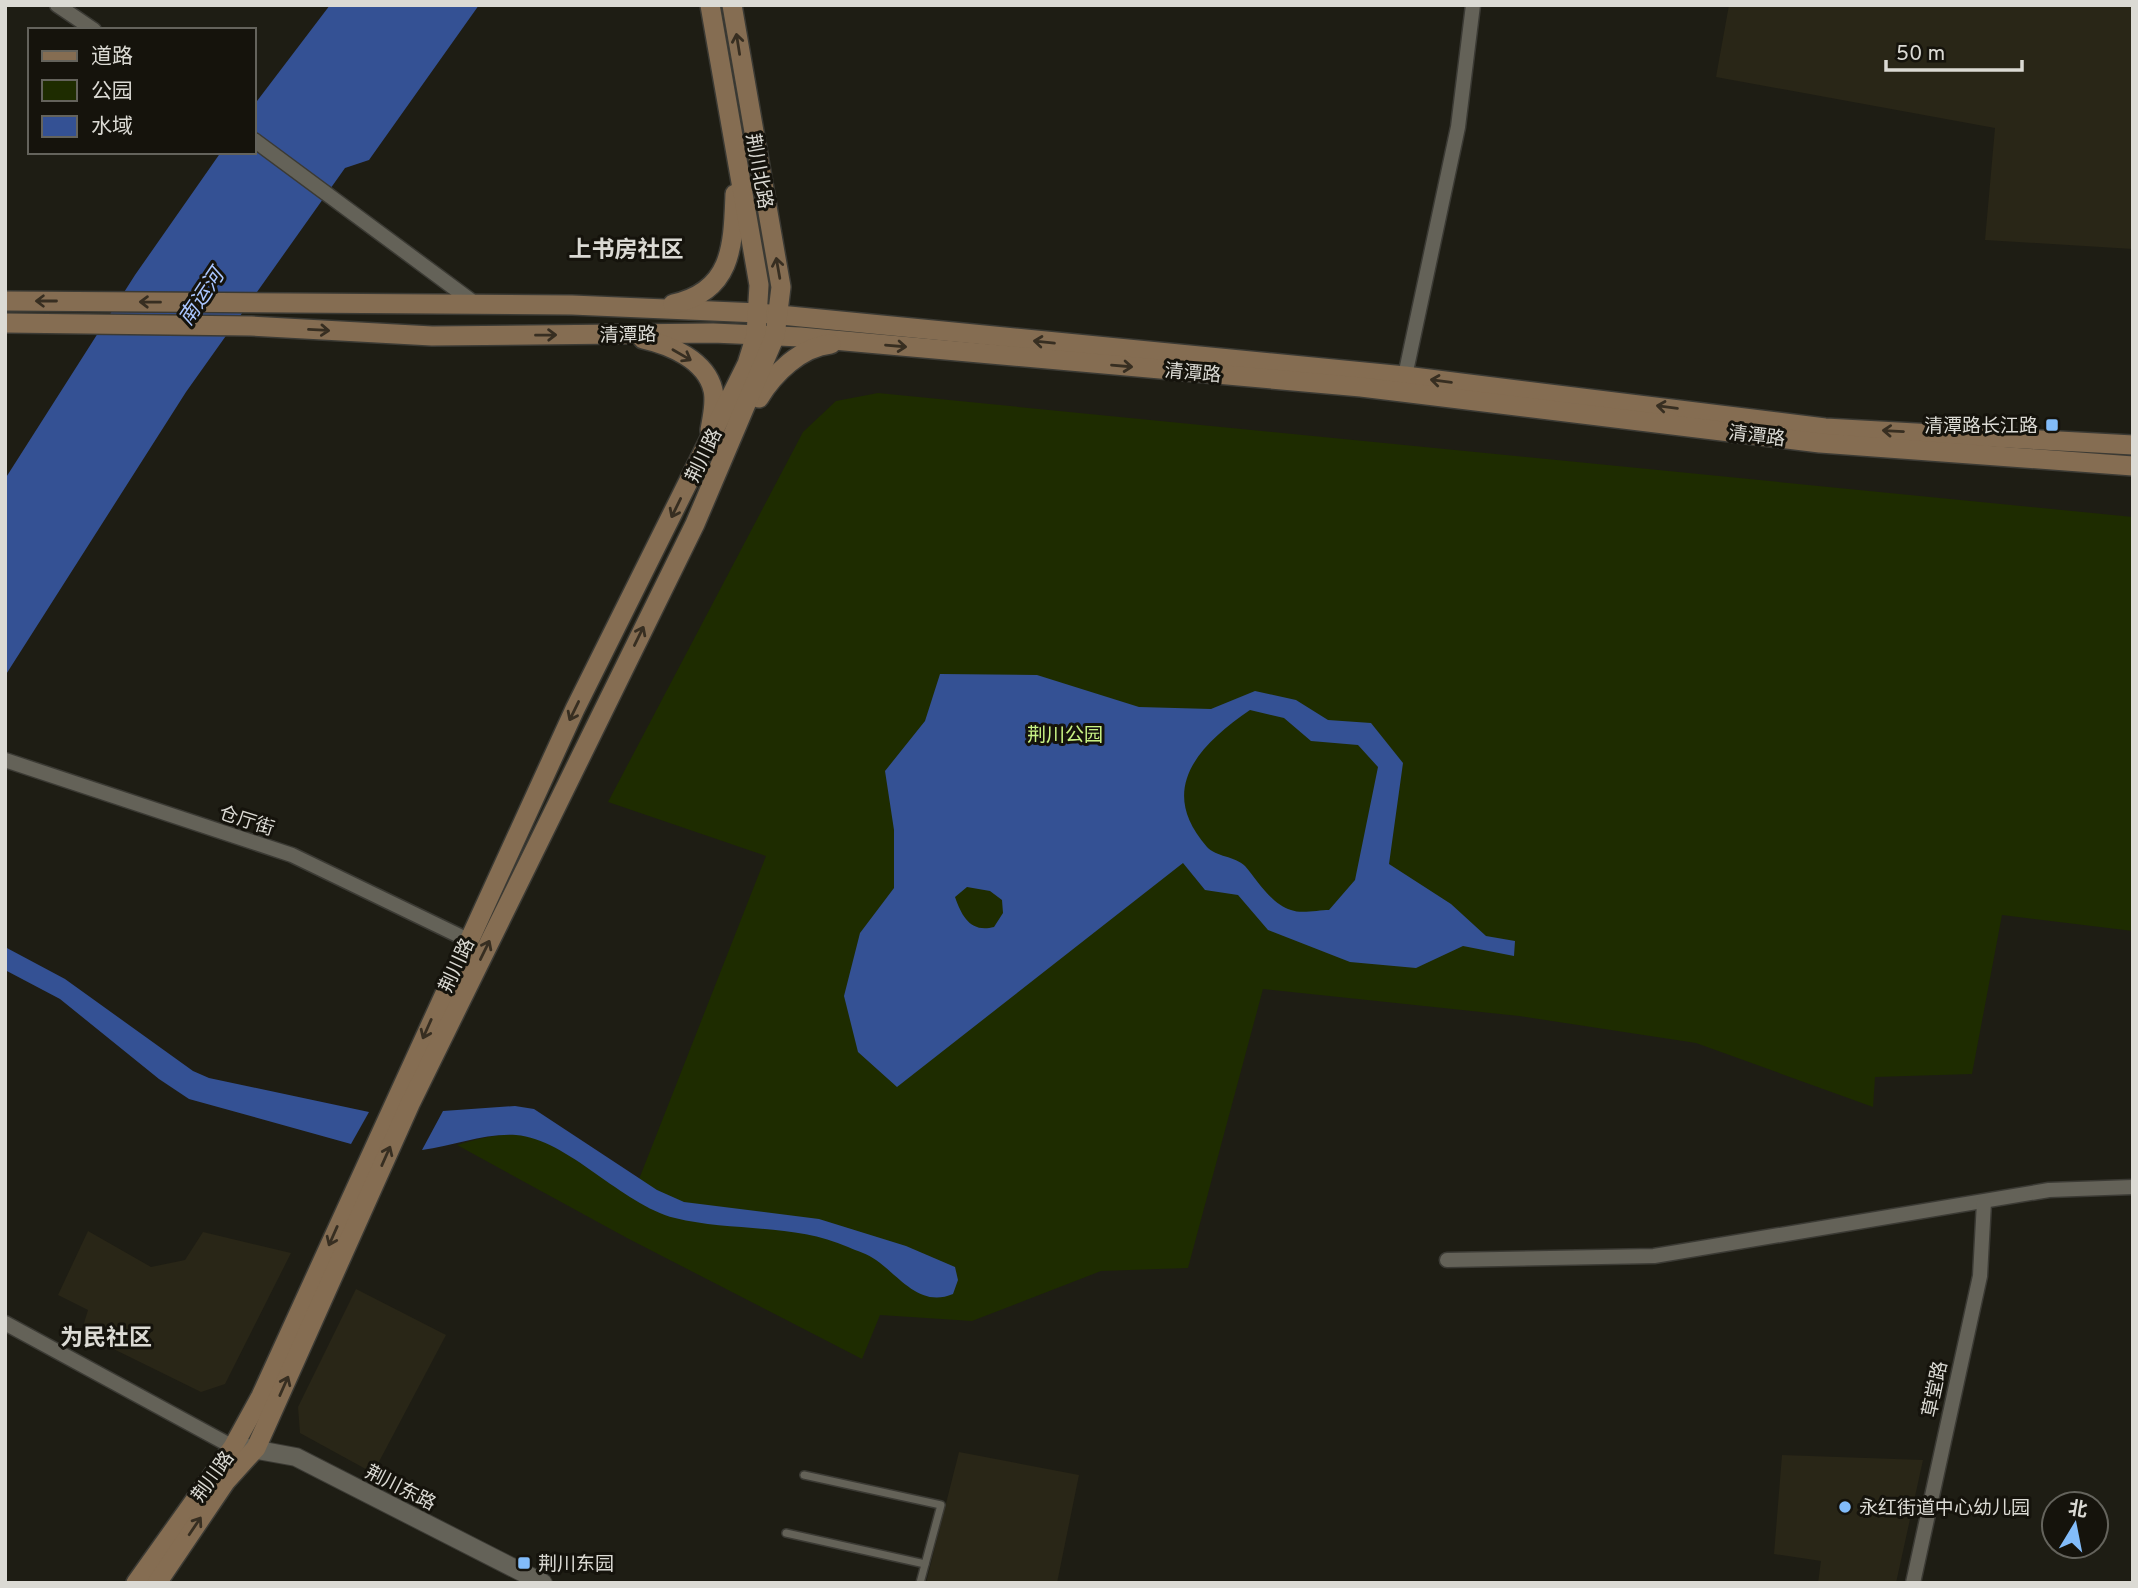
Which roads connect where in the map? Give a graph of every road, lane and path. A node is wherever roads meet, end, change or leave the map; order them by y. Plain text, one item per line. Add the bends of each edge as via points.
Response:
1 (57, 5) edge
2 (710, 5) edge
3 (732, 5) edge
4 (1474, 5) edge
5 (91, 28) edge
6 (256, 141) edge
7 (736, 154) junction
8 (5, 301) edge
9 (477, 305) junction
10 (654, 308) junction
11 (759, 313) junction
12 (779, 314) junction
13 (5, 323) edge
14 (618, 334) junction
15 (766, 336) junction
16 (852, 342) junction
17 (1405, 376) junction
18 (2133, 445) edge
19 (707, 446) junction
20 (727, 453) junction
21 (2133, 466) edge
22 (5, 760) edge
23 (468, 940) junction
24 (2133, 1187) edge
25 (1984, 1202) junction
26 (1447, 1260) dead end
27 (5, 1323) edge
28 (233, 1447) junction
29 (256, 1448) junction
30 (804, 1475) dead end
31 (786, 1533) dead end
32 (925, 1564) junction
33 (136, 1583) edge
34 (157, 1583) edge
35 (543, 1583) edge
36 (920, 1583) edge
37 (1913, 1583) edge

1 - 5 street
2 - 7 main road, 荆川北路
12 -> 3 main road, 荆川北路 via 781,287
4 - 17 street via 1458,127
6 - 9 street
7 - 10 main road via 728,264 713,285 688,300
7 - 11 main road, 荆川北路 via 759,285
9 -> 8 main road, 清潭路
9 - 10 main road, 清潭路
10 - 11 main road, 清潭路
11 - 12 main road, 清潭路
11 - 15 main road, 荆川北路
12 - 15 main road, 荆川北路
17 -> 12 main road, 清潭路
13 -> 14 main road, 清潭路 via 432,336
14 - 15 main road, 清潭路
14 -> 19 main road via 662,344 700,365 713,390
15 - 16 main road, 清潭路
15 - 19 main road, 荆川路 via 747,364
15 - 20 main road, 荆川路
16 - 20 main road via 822,345 799,356 769,382
16 -> 21 main road, 清潭路 via 1362,387 1820,443
18 -> 17 main road, 清潭路 via 1825,428
19 -> 23 main road, 荆川路 via 575,709
29 -> 20 main road, 荆川路 via 410,1104
22 - 23 street, 仓厅街 via 292,855
23 -> 28 main road, 荆川路 via 261,1396
24 - 25 street via 2049,1190
25 - 26 street via 1654,1256
25 - 37 street, 草堂路 via 1980,1276
27 - 28 street
28 - 29 street, 荆川东路
28 - 33 main road, 荆川路
34 -> 29 main road, 荆川路 via 226,1481
29 - 35 street, 荆川东路 via 296,1457
30 - 32 lane via 941,1506
31 - 32 lane
32 - 36 lane

